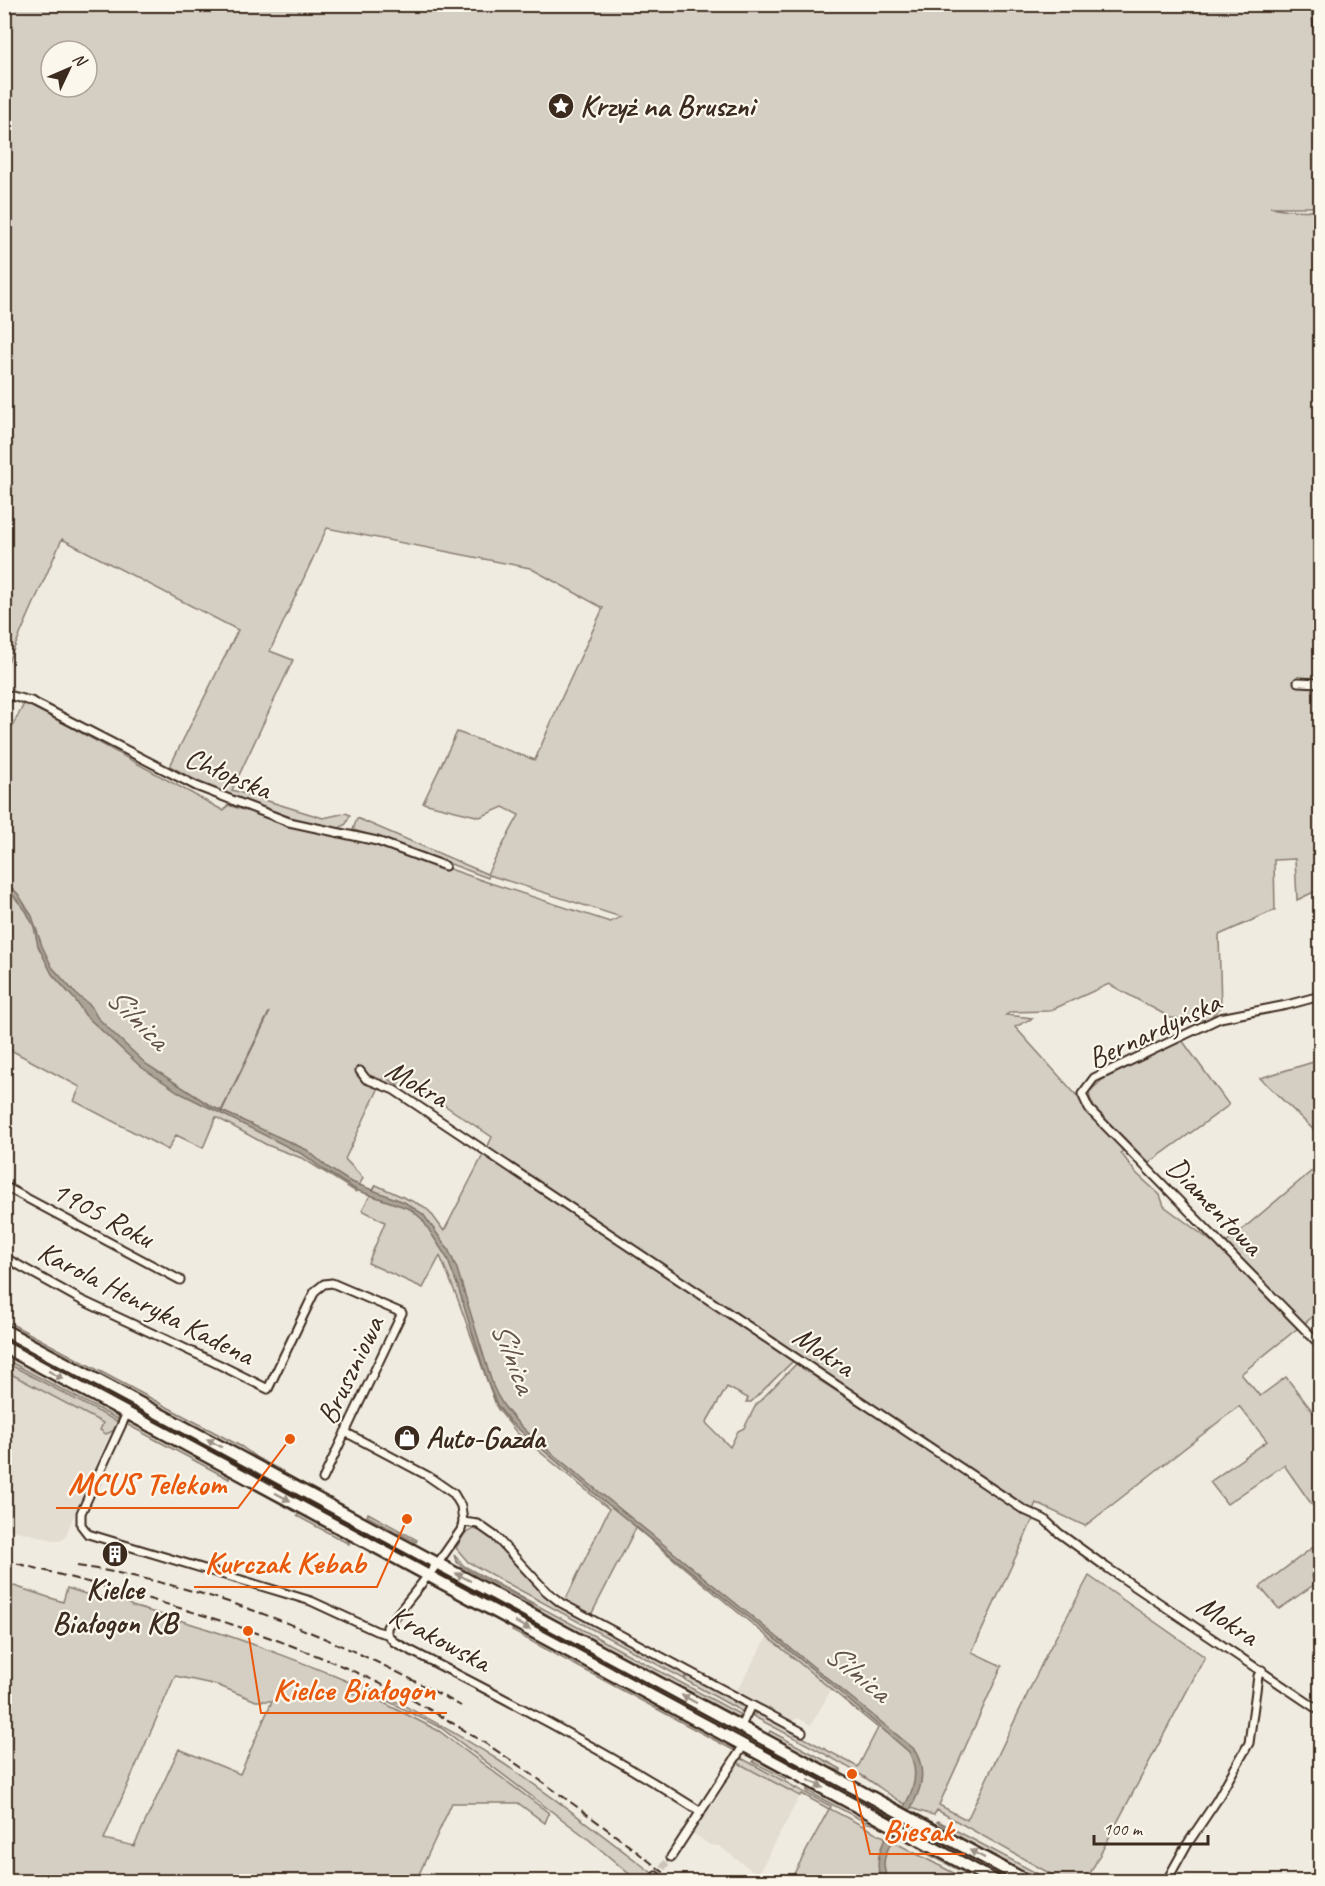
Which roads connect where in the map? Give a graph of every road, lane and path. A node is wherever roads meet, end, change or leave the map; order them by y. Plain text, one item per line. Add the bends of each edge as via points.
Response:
1 (1316, 4) edge
2 (1320, 54) edge
3 (1298, 682) dead end
4 (1320, 683) edge
5 (4, 694) edge
6 (445, 866) dead end
7 (1320, 996) edge
8 (360, 1071) dead end
9 (1082, 1094) joint
10 (4, 1186) edge
11 (4, 1257) edge
12 (180, 1280) dead end
13 (402, 1313) joint
14 (4, 1330) edge
15 (1320, 1345) edge
16 (4, 1347) edge
17 (127, 1413) junction
18 (345, 1432) junction
19 (323, 1479) dead end
20 (463, 1522) junction
21 (438, 1563) junction
22 (429, 1575) junction
23 (387, 1634) junction
24 (1262, 1670) junction
25 (751, 1705) junction
26 (1320, 1711) edge
27 (741, 1726) junction
28 (802, 1732) dead end
29 (744, 1745) junction
30 (701, 1812) junction
31 (671, 1857) tunnel mouth
32 (1320, 1865) edge
33 (997, 1881) edge
34 (1029, 1881) edge
35 (1166, 1881) edge
36 (1319, 1881) edge

1 - 2 street
3 - 4 street
5 - 6 street, Chłopska via 31,701 196,786 289,822 377,841
7 - 9 street, Bernardyńska via 1220,1018 1094,1078
8 - 24 street, Mokra via 366,1079 394,1090 1014,1504 1044,1519 1106,1567
9 - 15 street, Diamentowa via 1089,1109
10 - 12 street, 1905 Roku
11 - 13 street, Karola Henryka Kadena via 81,1300 268,1389 315,1291 324,1284 332,1283
13 - 18 street, Bruszniowa
21 -> 14 main road
16 -> 17 main road, Krakowska
17 -> 22 main road, Krakowska
17 - 23 street, Krakowska via 81,1513 81,1525 88,1534 310,1601
18 - 19 street, Bruszniowa
18 - 20 street via 454,1494
20 - 21 street
20 - 25 street via 478,1524 495,1536 561,1603
21 - 22 street
27 -> 21 main road
22 - 23 street via 387,1627
22 -> 29 main road, Krakowska
23 - 30 street, Krakowska via 394,1642 664,1788
24 - 26 street, Mokra
24 - 35 street, Mokra via 1249,1743
25 - 27 street
25 - 28 street
34 -> 27 main road
29 - 30 street
29 -> 33 main road, Krakowska
30 - 31 street
32 - 36 street

